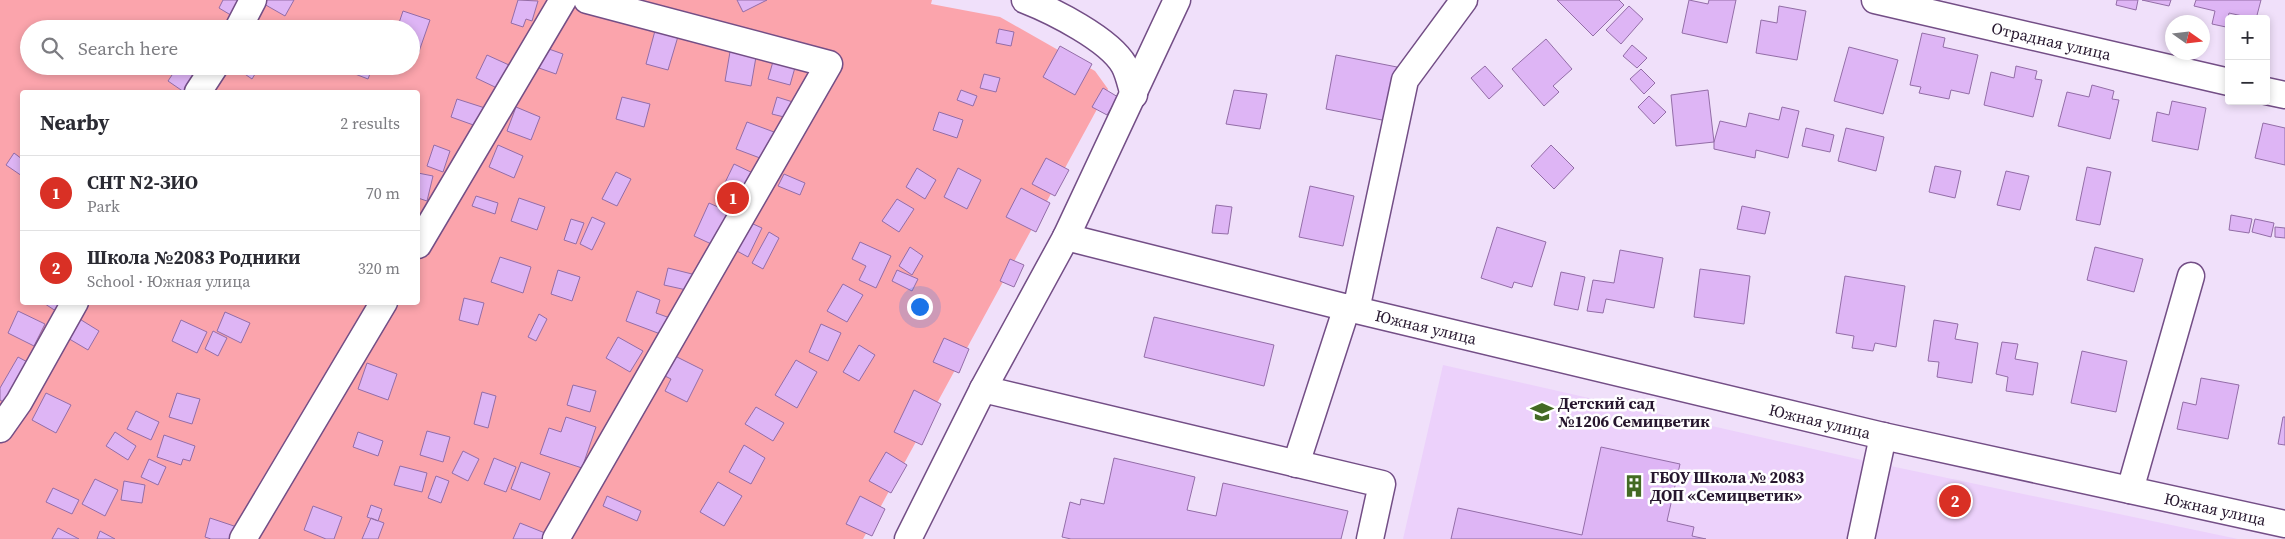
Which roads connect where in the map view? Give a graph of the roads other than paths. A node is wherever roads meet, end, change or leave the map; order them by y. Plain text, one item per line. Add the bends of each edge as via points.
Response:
1 (253, 0) edge
2 (563, 0) edge
3 (587, 0) edge
4 (1025, 0) edge
5 (1177, 0) edge
6 (1464, 0) edge
7 (1875, 0) edge
8 (243, 20) edge
9 (209, 75) edge
10 (2225, 81) edge
11 (199, 90) edge
12 (2270, 92) edge
13 (1134, 95) junction
14 (2285, 96) edge
15 (1066, 237) junction
16 (420, 242) edge
17 (2191, 276) dead end
18 (73, 305) edge
19 (382, 305) edge
20 (1351, 308) junction
21 (983, 389) junction
22 (0, 429) edge
23 (1883, 436) junction
24 (1296, 464) junction
25 (2130, 490) junction
26 (2285, 524) edge
27 (243, 539) edge
28 (556, 539) edge
29 (908, 539) edge
30 (1370, 539) edge
31 (1861, 539) edge

1 - 8 street
2 - 16 street
3 - 28 street via 829,64
4 - 13 street via 1105,44 1124,65
5 - 13 street
6 - 20 street via 1405,80
7 - 10 street, Отрадная улица
9 - 11 street
12 - 14 street
13 - 15 street
15 - 20 street, Южная улица
15 - 21 street
17 - 25 street
18 - 22 street via 19,402
19 - 27 street
20 - 23 street, Южная улица
20 - 24 street
21 - 24 street
21 - 29 street
23 - 25 street, Южная улица
23 - 31 street
24 - 30 street via 1382,484
25 - 26 street, Южная улица

